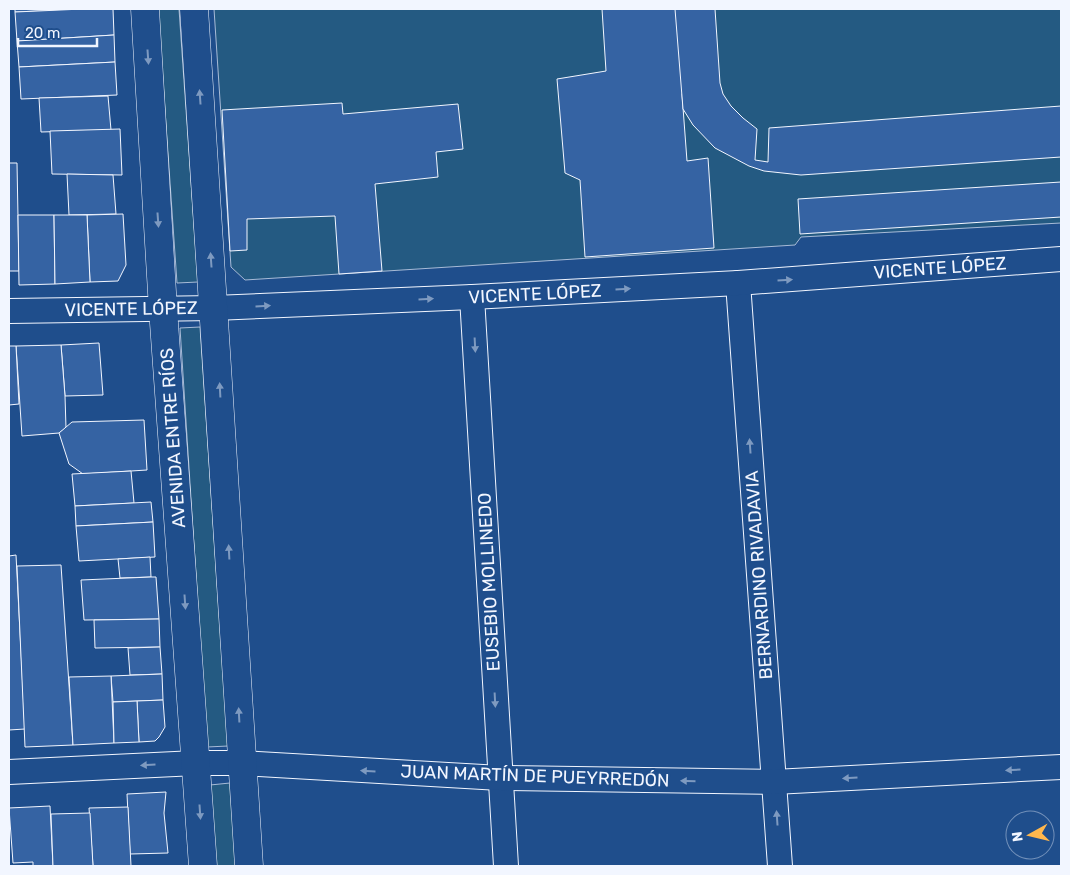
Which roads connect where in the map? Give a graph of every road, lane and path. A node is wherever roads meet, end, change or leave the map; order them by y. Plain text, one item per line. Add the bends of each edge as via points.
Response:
1 (145, 9) edge
2 (194, 9) edge
3 (1061, 259) edge
4 (738, 284) junction
5 (472, 297) junction
6 (214, 308) junction
7 (163, 309) junction
8 (9, 311) edge
9 (196, 763) junction
10 (242, 763) junction
11 (1061, 767) edge
12 (9, 772) edge
13 (500, 778) junction
14 (774, 782) junction
15 (203, 866) edge
16 (249, 866) edge
17 (506, 866) edge
18 (780, 866) edge

1 -> 7 main road, AVENIDA ENTRE RÍOS
6 -> 2 main road
4 -> 3 street, VICENTE LÓPEZ
5 -> 4 street, VICENTE LÓPEZ
14 -> 4 street, BERNARDINO RIVADAVIA
6 -> 5 street, VICENTE LÓPEZ
5 -> 13 street, EUSEBIO MOLLINEDO
6 - 7 street, VICENTE LÓPEZ
10 -> 6 main road
7 - 8 street, VICENTE LÓPEZ
7 -> 9 main road, AVENIDA ENTRE RÍOS
9 - 10 street, JUAN MARTÍN DE PUEYRREDÓN
9 -> 12 street, JUAN MARTÍN DE PUEYRREDÓN
9 -> 15 main road, AVENIDA ENTRE RÍOS
13 -> 10 street, JUAN MARTÍN DE PUEYRREDÓN
10 - 16 main road
11 -> 14 street, JUAN MARTÍN DE PUEYRREDÓN
14 -> 13 street, JUAN MARTÍN DE PUEYRREDÓN
13 - 17 street, EUSEBIO MOLLINEDO
18 -> 14 street, BERNARDINO RIVADAVIA

